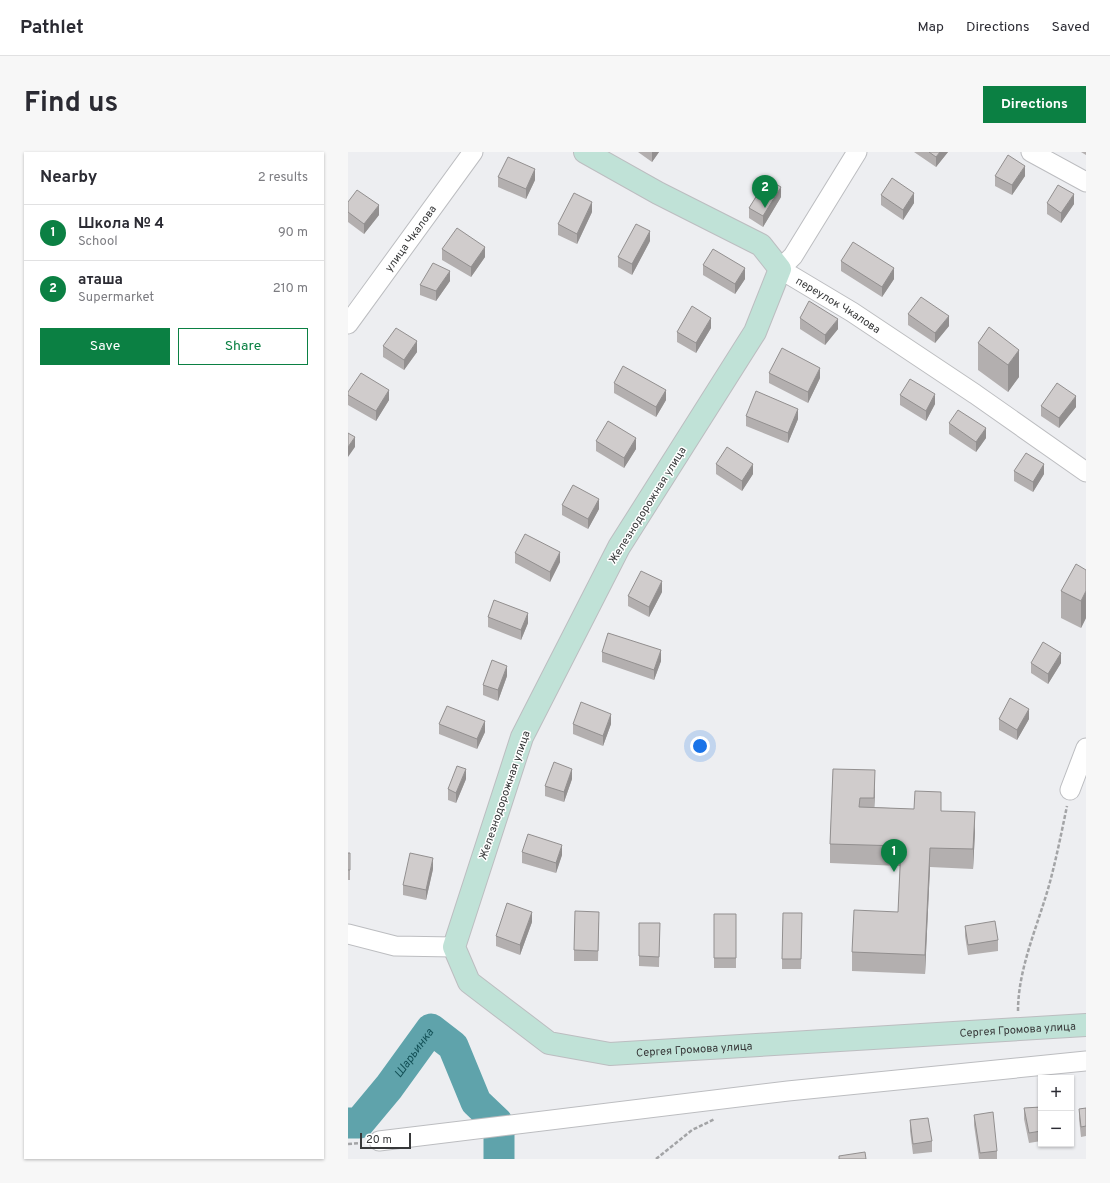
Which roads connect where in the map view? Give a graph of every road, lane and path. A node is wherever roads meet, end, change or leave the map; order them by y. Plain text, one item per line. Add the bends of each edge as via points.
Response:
1 (473, 152) edge
2 (585, 152) edge
3 (857, 152) edge
4 (1031, 152) edge
5 (1086, 182) edge
6 (780, 269) junction
7 (348, 324) edge
8 (1086, 472) edge
9 (1086, 748) edge
10 (1070, 790) joint
11 (348, 934) edge
12 (454, 947) junction
13 (1086, 1025) edge
14 (1018, 1029) junction
15 (1086, 1061) edge
16 (719, 1117) dead end
17 (379, 1141) dead end
18 (656, 1159) edge

1 - 7 street, улица Чкалова
2 - 6 street, переулок Чкалова via 658,193 760,244
3 - 6 street, Железнодорожная улица via 793,256
4 - 5 street
6 - 8 street, переулок Чкалова via 865,320
6 - 12 street, Железнодорожная улица via 755,332 619,547 522,738
9 - 10 street
10 - 14 path via 1051,878 1034,929 1018,996
11 - 12 street via 395,946
12 - 14 street, Сергея Громова улица via 469,982 549,1043 610,1054
13 - 14 street, Сергея Громова улица
15 - 17 street via 788,1091
16 - 18 path via 692,1130

